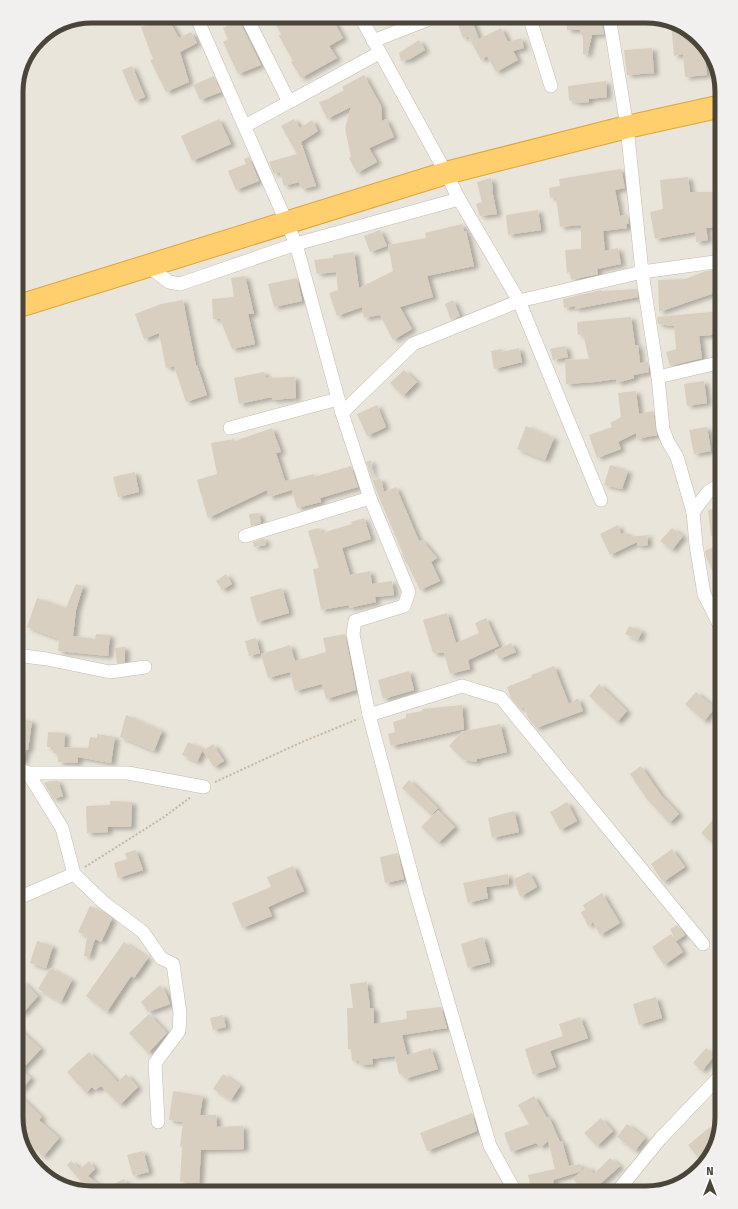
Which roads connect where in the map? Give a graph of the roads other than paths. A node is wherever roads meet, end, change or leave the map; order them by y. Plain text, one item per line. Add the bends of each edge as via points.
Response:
1 (199, 23) edge
2 (250, 23) edge
3 (364, 23) edge
4 (423, 23) edge
5 (532, 23) edge
6 (610, 23) edge
7 (376, 47) junction
8 (551, 86) dead end
9 (289, 102) junction
10 (715, 108) edge
11 (245, 126) junction
12 (628, 128) junction
13 (446, 174) junction
14 (459, 200) junction
15 (288, 222) junction
16 (296, 244) junction
17 (715, 262) edge
18 (148, 266) junction
19 (642, 272) junction
20 (519, 301) junction
21 (23, 305) edge
22 (715, 364) edge
23 (658, 377) junction
24 (338, 399) junction
25 (342, 413) junction
26 (230, 428) dead end
27 (715, 488) edge
28 (370, 498) junction
29 (601, 500) dead end
30 (693, 512) junction
31 (245, 536) dead end
32 (715, 616) edge
33 (23, 656) edge
34 (145, 667) dead end
35 (369, 715) junction
36 (23, 770) edge
37 (23, 771) edge
38 (204, 787) road end
39 (74, 874) junction
40 (23, 896) edge
41 (703, 944) dead end
42 (715, 1081) edge
43 (158, 1122) dead end
44 (512, 1186) edge
45 (622, 1186) edge

1 - 11 street
2 - 9 street
3 - 7 street
4 - 7 street
5 - 8 street
6 - 12 street
7 - 9 street
7 - 13 street
9 - 11 street
10 - 12 highway
11 - 15 street
12 - 13 highway
12 - 19 street
13 - 14 street
13 - 15 highway
14 - 16 street
14 - 20 street
15 - 16 street
15 - 18 highway
16 - 18 street via 180,284 169,282
16 - 24 street
17 - 19 street
18 - 21 highway
19 - 20 street
19 - 23 street
20 - 25 street via 413,344
20 - 29 street
22 - 23 street
23 - 30 street via 663,429 677,457
24 - 25 street
24 - 26 street
25 - 28 street
27 - 30 street via 708,492
28 - 31 street
28 - 35 street via 409,592 404,606 354,621 353,634
30 - 32 street via 704,594
33 - 34 street via 110,672
35 - 41 street via 462,686 501,698
35 - 44 street via 417,895 490,1146
36 - 38 street via 128,772
37 - 39 street via 62,828
39 - 40 street
39 - 43 street via 103,902 143,932 161,958 173,964 180,1013 179,1031 155,1063
42 - 45 street via 660,1139

